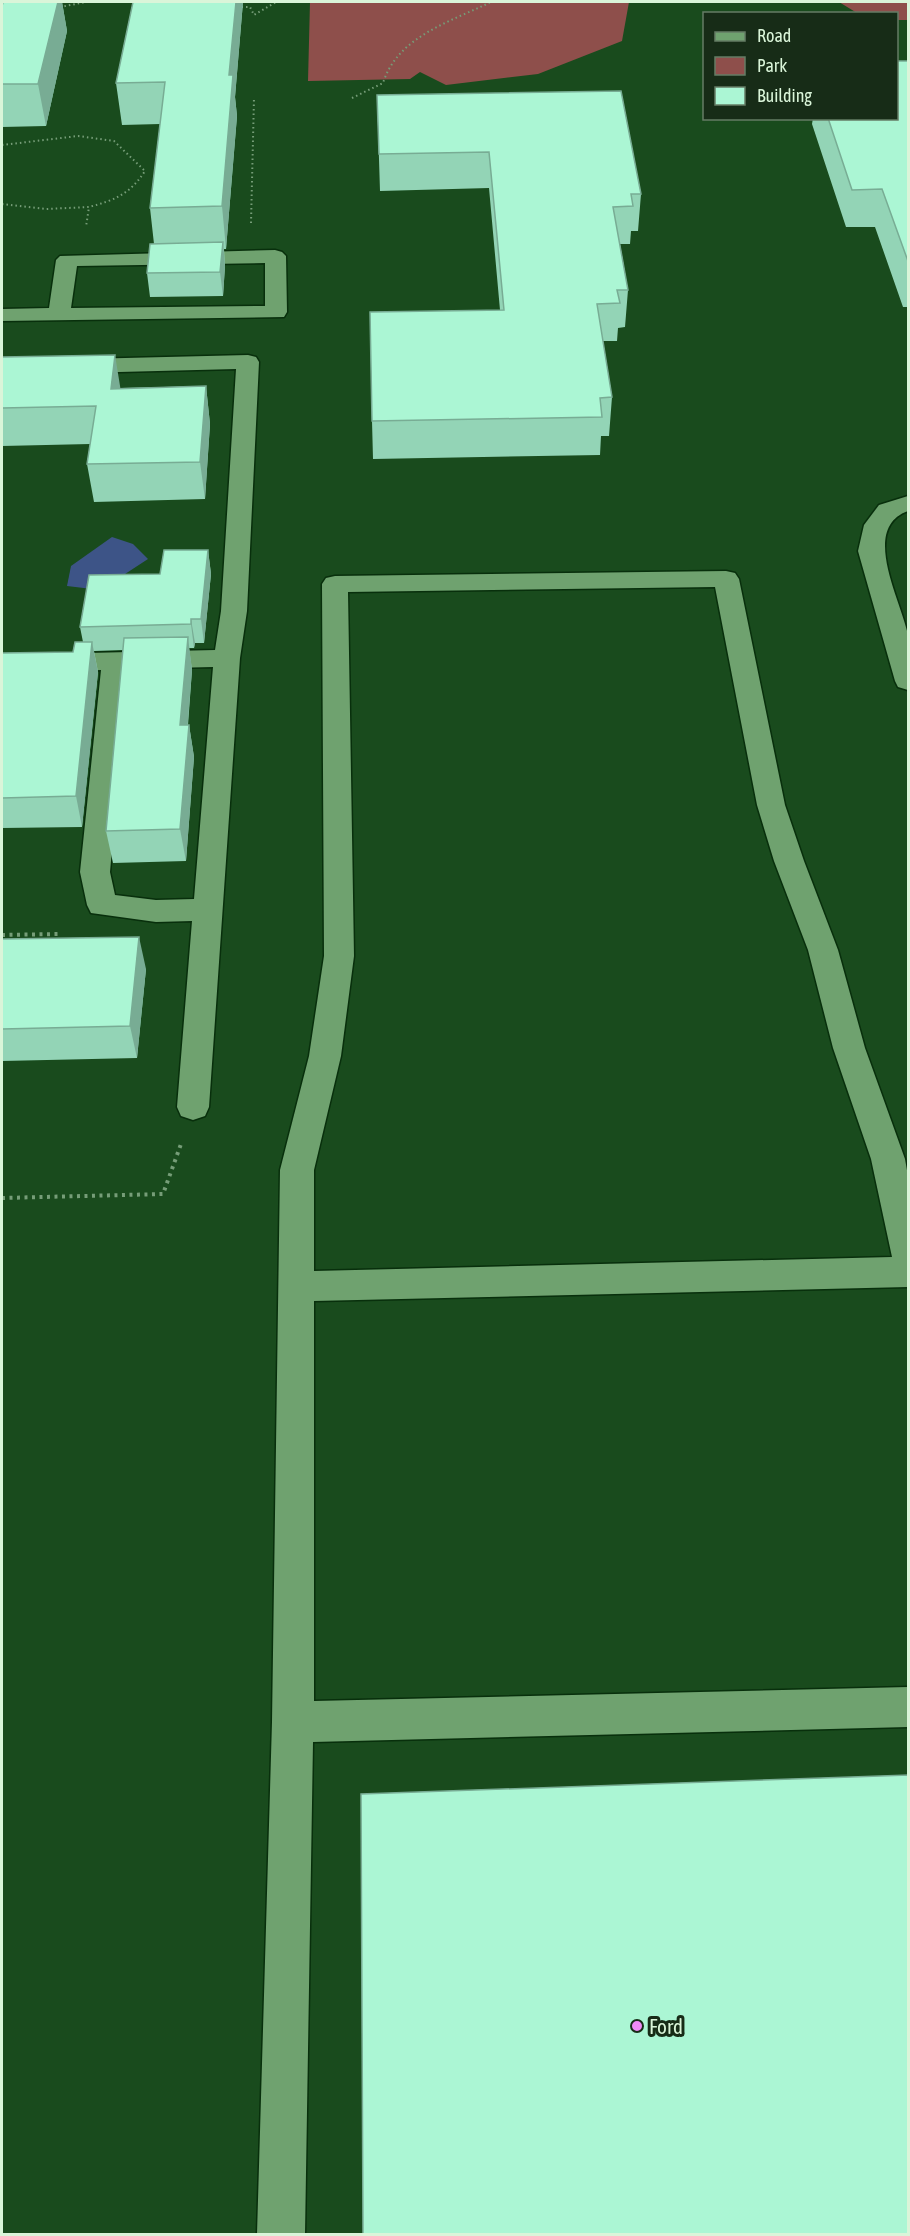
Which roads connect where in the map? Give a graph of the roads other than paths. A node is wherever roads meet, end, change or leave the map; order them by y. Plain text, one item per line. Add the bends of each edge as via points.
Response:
1 (2, 315) edge
2 (59, 315) junction
3 (2, 368) edge
4 (909, 503) edge
5 (227, 658) junction
6 (115, 661) junction
7 (2, 664) edge
8 (909, 681) edge
9 (207, 909) junction
10 (194, 1107) road end
11 (909, 1255) edge
12 (909, 1272) edge
13 (296, 1286) junction
14 (909, 1707) edge
15 (293, 1722) junction
16 (281, 2235) edge

1 - 2 street
2 - 2 street via 276,312 275,256 67,260
3 - 5 street via 248,362 234,611
4 - 8 street via 888,510 876,525 871,551
5 - 6 street
5 - 9 street
6 - 7 street
6 - 9 street via 95,873 102,905 156,911
9 - 10 street
11 - 13 street via 888,1160 849,1048 823,950 771,805 726,579 335,584 339,956 325,1056 297,1170
12 - 13 street
13 - 15 street
14 - 15 street
15 - 16 street

